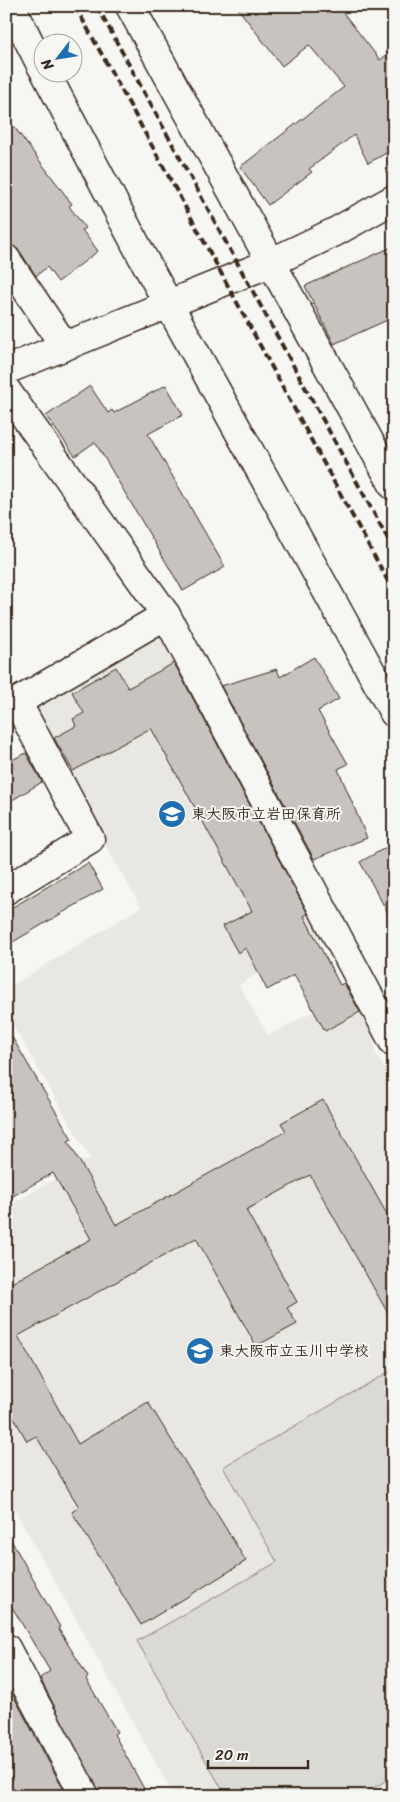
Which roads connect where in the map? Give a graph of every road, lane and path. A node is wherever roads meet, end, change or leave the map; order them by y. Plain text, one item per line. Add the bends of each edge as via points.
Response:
1 (11, 6) edge
2 (130, 6) edge
3 (32, 47) edge
4 (50, 82) edge
5 (394, 199) edge
6 (6, 259) edge
7 (270, 262) junction
8 (170, 304) junction
9 (64, 345) junction
10 (6, 370) edge
11 (6, 390) edge
12 (394, 486) edge
13 (166, 615) junction
14 (12, 704) edge
15 (394, 713) edge
16 (6, 890) edge
17 (394, 1043) edge
18 (6, 1648) edge
19 (85, 1796) edge

1 - 3 street
2 - 7 street
4 - 8 street
5 - 7 street via 335,232
6 - 9 street
7 - 8 street
7 - 12 street
8 - 9 street
8 - 15 street
9 - 10 street
11 - 13 street
13 - 14 street
13 - 17 street
14 - 16 street via 90,839
18 - 19 street

